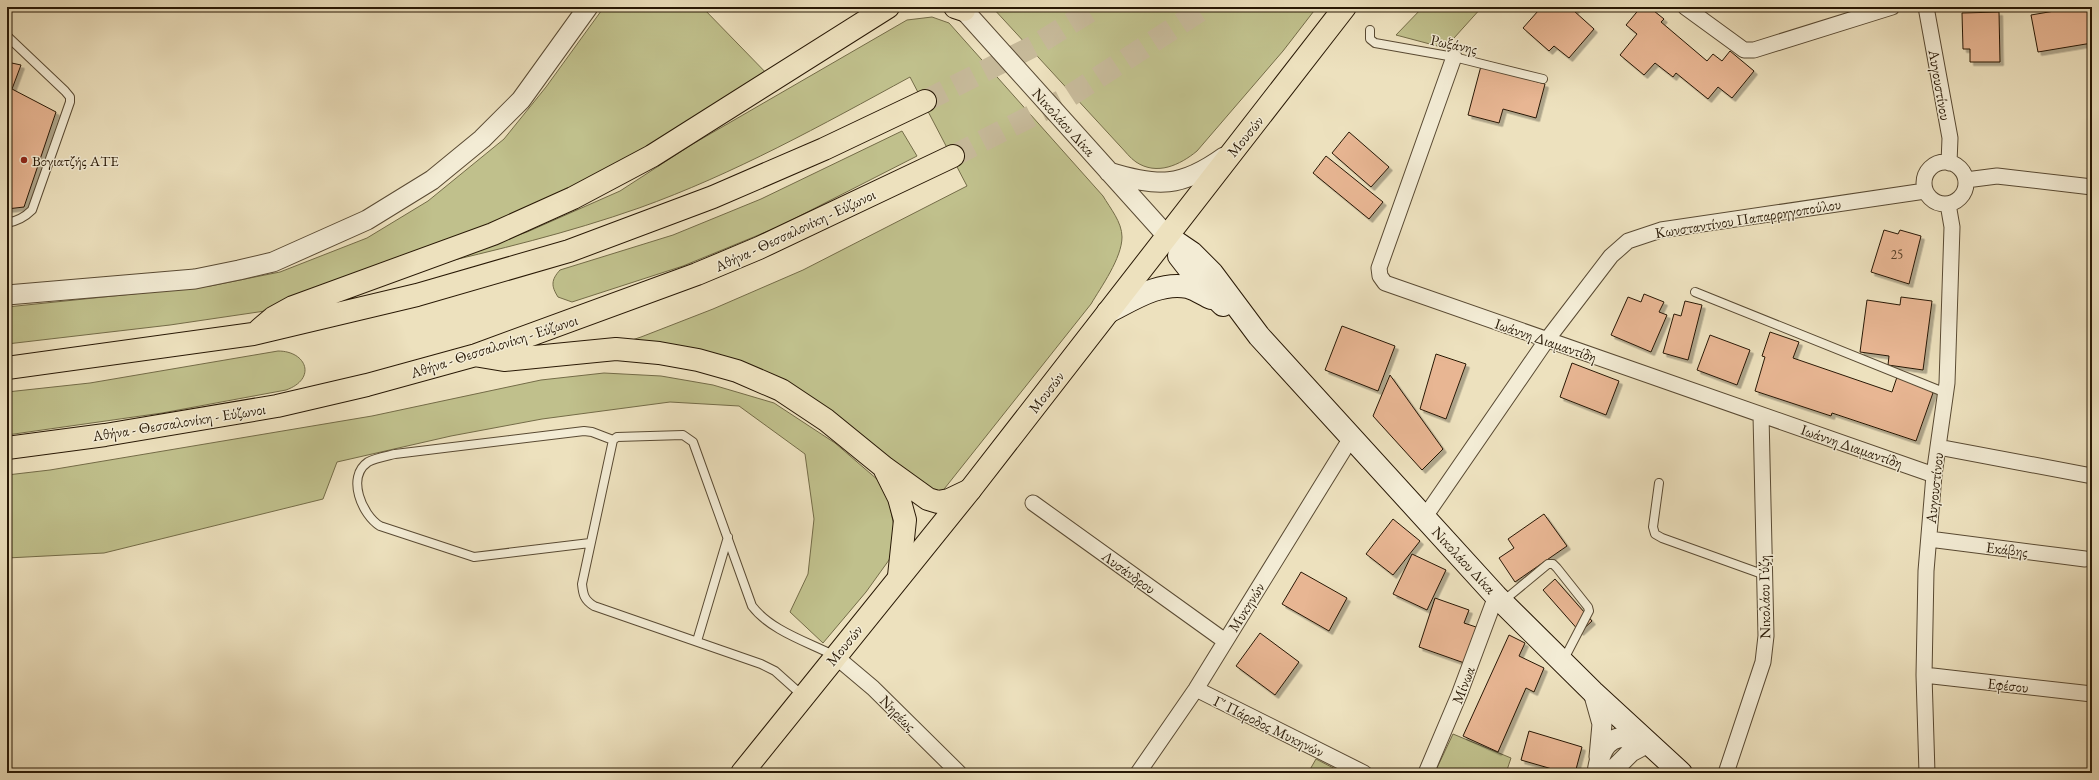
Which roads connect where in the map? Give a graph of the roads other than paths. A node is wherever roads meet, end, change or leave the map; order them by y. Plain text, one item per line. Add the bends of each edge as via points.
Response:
1 (588, 7) edge
2 (870, 7) edge
3 (888, 7) edge
4 (1345, 7) edge
5 (1685, 7) edge
6 (1892, 7) edge
7 (1926, 7) edge
8 (960, 8) edge
9 (857, 27) junction
10 (1370, 30) dead end
11 (7, 36) edge
12 (1454, 57) junction
13 (1543, 79) dead end
14 (925, 101) tunnel mouth
15 (1232, 152) junction
16 (953, 156) tunnel mouth
17 (1950, 163) junction
18 (1108, 172) junction
19 (1966, 180) junction
20 (2092, 187) edge
21 (1925, 191) junction
22 (1948, 204) junction
23 (7, 222) edge
24 (1167, 236) junction
25 (1695, 292) dead end
26 (7, 295) edge
27 (1218, 302) junction
28 (1108, 312) junction
29 (253, 334) junction
30 (1259, 336) junction
31 (1546, 341) junction
32 (476, 355) junction
33 (7, 368) edge
34 (1946, 393) junction
35 (1761, 415) junction
36 (1351, 438) junction
37 (613, 440) junction
38 (1938, 447) junction
39 (7, 448) edge
40 (885, 468) junction
41 (1934, 475) junction
42 (2092, 476) edge
43 (1659, 483) dead end
44 (970, 490) junction
45 (1033, 503) dead end
46 (1424, 518) junction
47 (728, 537) junction
48 (1929, 539) junction
49 (590, 543) junction
50 (2085, 559) dead end
51 (1765, 575) junction
52 (900, 576) junction
53 (1499, 599) junction
54 (697, 641) junction
55 (1225, 641) junction
56 (835, 656) junction
57 (1562, 662) junction
58 (1924, 675) junction
59 (1196, 689) junction
60 (1593, 692) junction
61 (2092, 694) edge
62 (803, 696) junction
63 (1648, 743) junction
64 (1602, 770) edge
65 (742, 773) edge
66 (959, 773) edge
67 (1138, 773) edge
68 (1364, 773) edge
69 (1426, 773) edge
70 (1681, 773) edge
71 (1726, 773) edge
72 (1927, 773) edge

1 - 26 street via 522,100 482,139 432,180 368,220 273,262 239,270 195,279
2 - 9 main road
3 - 9 main road
4 - 15 main road, Μουσών
5 - 6 street via 1744,50 1754,50
7 - 17 street, Αυγουστίνου via 1950,138
8 - 18 street, Νικολάου Δίκα
9 - 29 main road via 652,156 573,198 493,234 293,307 273,318
10 - 12 lane, Ρωξάνης via 1370,38 1375,43
11 - 23 lane via 70,97 32,210 17,221
12 - 13 lane, Ρωξάνης
12 - 31 street, Ιωάννη Διαμαντίδη via 1379,268 1380,276 1385,283
14 - 29 main road via 824,149 713,197 569,251 417,295
15 - 18 street via 1210,167 1183,180 1151,183
15 - 24 main road, Μουσών
16 - 32 main road, Αθήνα - Θεσσαλονίκη - Εύζωνοι via 697,274
17 - 19 street via 1960,169
17 - 21 street via 1937,164 1927,172 1924,178
18 - 24 street, Νικολάου Δίκα
19 - 20 street via 1997,176
19 - 22 street via 1964,193
21 - 22 street via 1934,202
21 - 31 street, Κωνσταντίνου Παπαρρηγοπούλου via 1661,230 1641,236 1628,242 1611,256
22 - 34 street, Αυγουστίνου via 1952,227
24 - 27 main road, Νικολάου Δίκα via 1184,265
24 - 28 main road, Μουσών
24 - 30 main road, Νικολάου Δίκα via 1192,253 1212,273
25 - 34 lane
27 - 28 main road via 1189,288 1177,286 1153,290
27 - 30 main road, Νικολάου Δίκα
28 - 44 main road, Μουσών
29 - 33 main road
30 - 36 main road, Νικολάου Δίκα
31 - 35 street, Ιωάννη Διαμαντίδη
31 - 46 street, Κωνσταντίνου Παπαρρηγοπούλου
32 - 39 main road, Αθήνα - Θεσσαλονίκη - Εύζωνοι via 368,385 276,406 105,435
32 - 40 main road via 504,360 544,354 616,349 698,360 737,371 781,390 826,420
34 - 38 street, Αυγουστίνου
35 - 41 street, Ιωάννη Διαμαντίδη
35 - 51 street, Νικολάου Γύζη
36 - 46 main road, Νικολάου Δίκα
36 - 55 street, Μυκηνών
37 - 47 lane via 617,437 689,437
37 - 49 lane
37 - 49 lane via 584,431 395,454 369,461 358,473 360,496 372,521 380,526 474,556
38 - 41 street, Αυγουστίνου
38 - 42 street
40 - 44 main road via 928,499 938,502 950,500
40 - 52 main road via 899,498 905,520
41 - 48 street, Αυγουστίνου
43 - 51 lane via 1653,527 1655,534
44 - 52 main road, Μουσών
45 - 55 street, Λυσάνδρου
46 - 53 main road, Νικολάου Δίκα
47 - 54 lane
47 - 56 lane via 752,606 758,614 772,624
48 - 50 street, Εκάβης
48 - 58 street, Αυγουστίνου
49 - 54 lane via 582,584 587,602
51 - 71 street, Νικολάου Γύζη via 1766,636 1763,662
52 - 56 main road, Μουσών
53 - 57 main road, Νικολάου Δίκα
53 - 57 lane via 1548,564 1553,564 1557,568 1586,603 1589,611
53 - 69 street, Μίνωα
54 - 62 lane via 775,671
55 - 59 street, Μυκηνών
56 - 62 main road, Μουσών
56 - 66 street, Νηρέως via 873,688
57 - 60 main road, Νικολάου Δίκα
58 - 61 street, Εφέσου
58 - 72 street, Αυγουστίνου
59 - 67 street, Μυκηνών
59 - 68 street, Γ΄ Πάροδος Μυκηνών
60 - 63 main road, Νικολάου Δίκα
60 - 64 street via 1602,724
62 - 65 main road, Μουσών
63 - 64 street
63 - 70 main road, Νικολάου Δίκα

